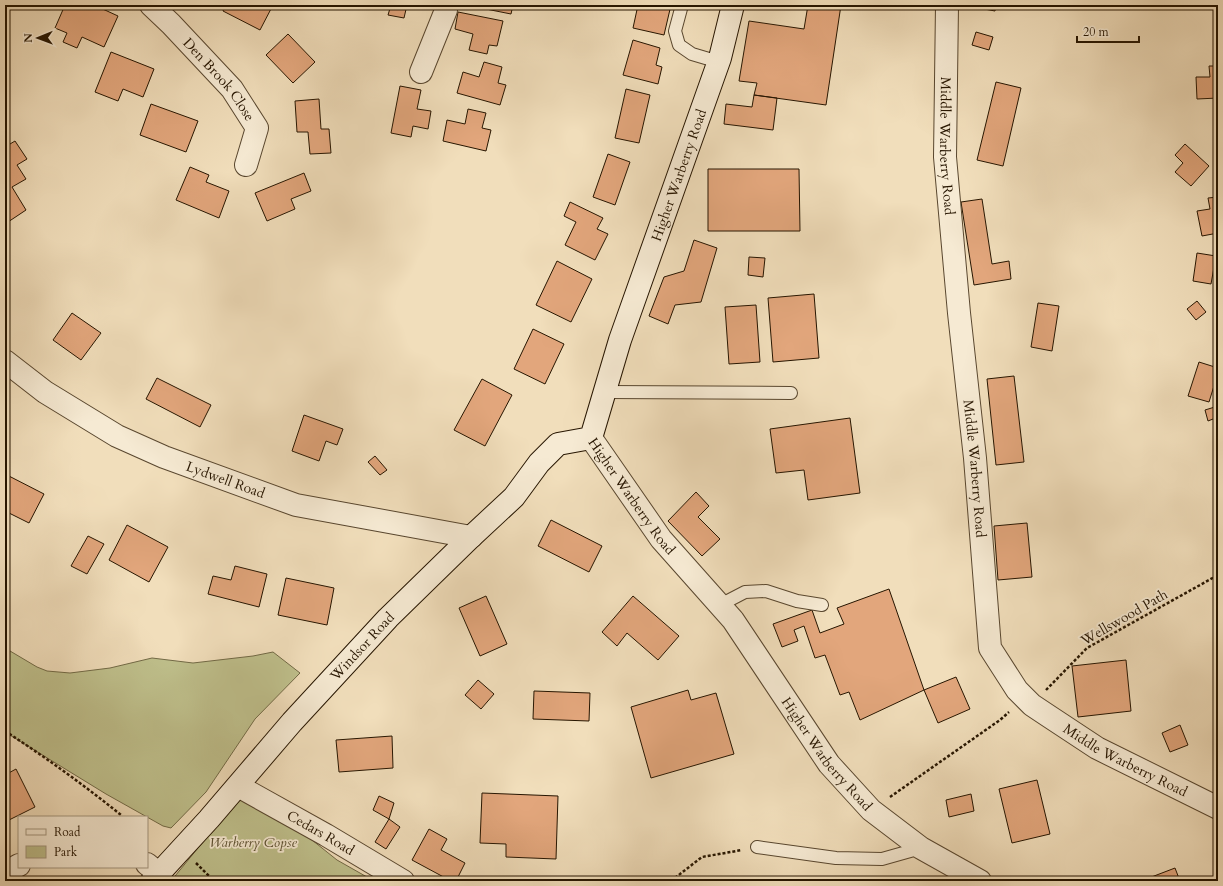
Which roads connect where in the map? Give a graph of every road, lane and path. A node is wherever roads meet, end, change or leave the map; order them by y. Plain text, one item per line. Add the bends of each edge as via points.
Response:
1 (151, 5) edge
2 (446, 5) edge
3 (682, 5) edge
4 (734, 5) edge
5 (946, 5) edge
6 (719, 62) junction
7 (421, 72) dead end
8 (246, 165) dead end
9 (5, 361) edge
10 (605, 392) junction
11 (790, 393) dead end
12 (591, 438) junction
13 (471, 537) junction
14 (1218, 575) edge
15 (720, 605) junction
16 (822, 605) dead end
17 (1028, 701) junction
18 (5, 731) edge
19 (238, 786) junction
20 (1218, 808) edge
21 (871, 810) junction
22 (120, 816) edge
23 (757, 847) joint
24 (921, 848) junction
25 (18, 866) edge
26 (5, 873) edge
27 (152, 873) edge
28 (403, 881) edge
29 (671, 881) edge
30 (980, 881) edge

1 - 8 street, Den Brook Close via 232,89 258,128
2 - 7 street
3 - 6 lane via 675,31 679,45 692,54
4 - 6 street, Higher Warberry Road
5 - 17 street, Middle Warberry Road via 946,157 959,314 975,458 990,648 1016,690
6 - 10 street, Higher Warberry Road via 620,340
9 - 13 street, Lydwell Road via 45,392 118,436 164,457 296,505
10 - 11 lane
10 - 12 street, Higher Warberry Road
12 - 13 street, Windsor Road via 558,444 539,463 514,497
12 - 15 street, Higher Warberry Road via 661,539
13 - 19 street, Windsor Road via 388,618 292,722
14 - 17 path, Wellswood Path via 1087,648
15 - 16 lane via 745,592 766,591 796,601
15 - 21 street, Higher Warberry Road via 733,620 829,764
17 - 20 street, Middle Warberry Road via 1097,748
17 - 21 path, Wellswood Path
18 - 22 path via 98,796
19 - 27 street, Windsor Road via 209,819
19 - 28 street, Cedars Road
21 - 24 street, Higher Warberry Road
23 - 24 lane via 836,858 882,859
23 - 29 path via 702,857
24 - 30 street, Higher Warberry Road
25 - 26 street

